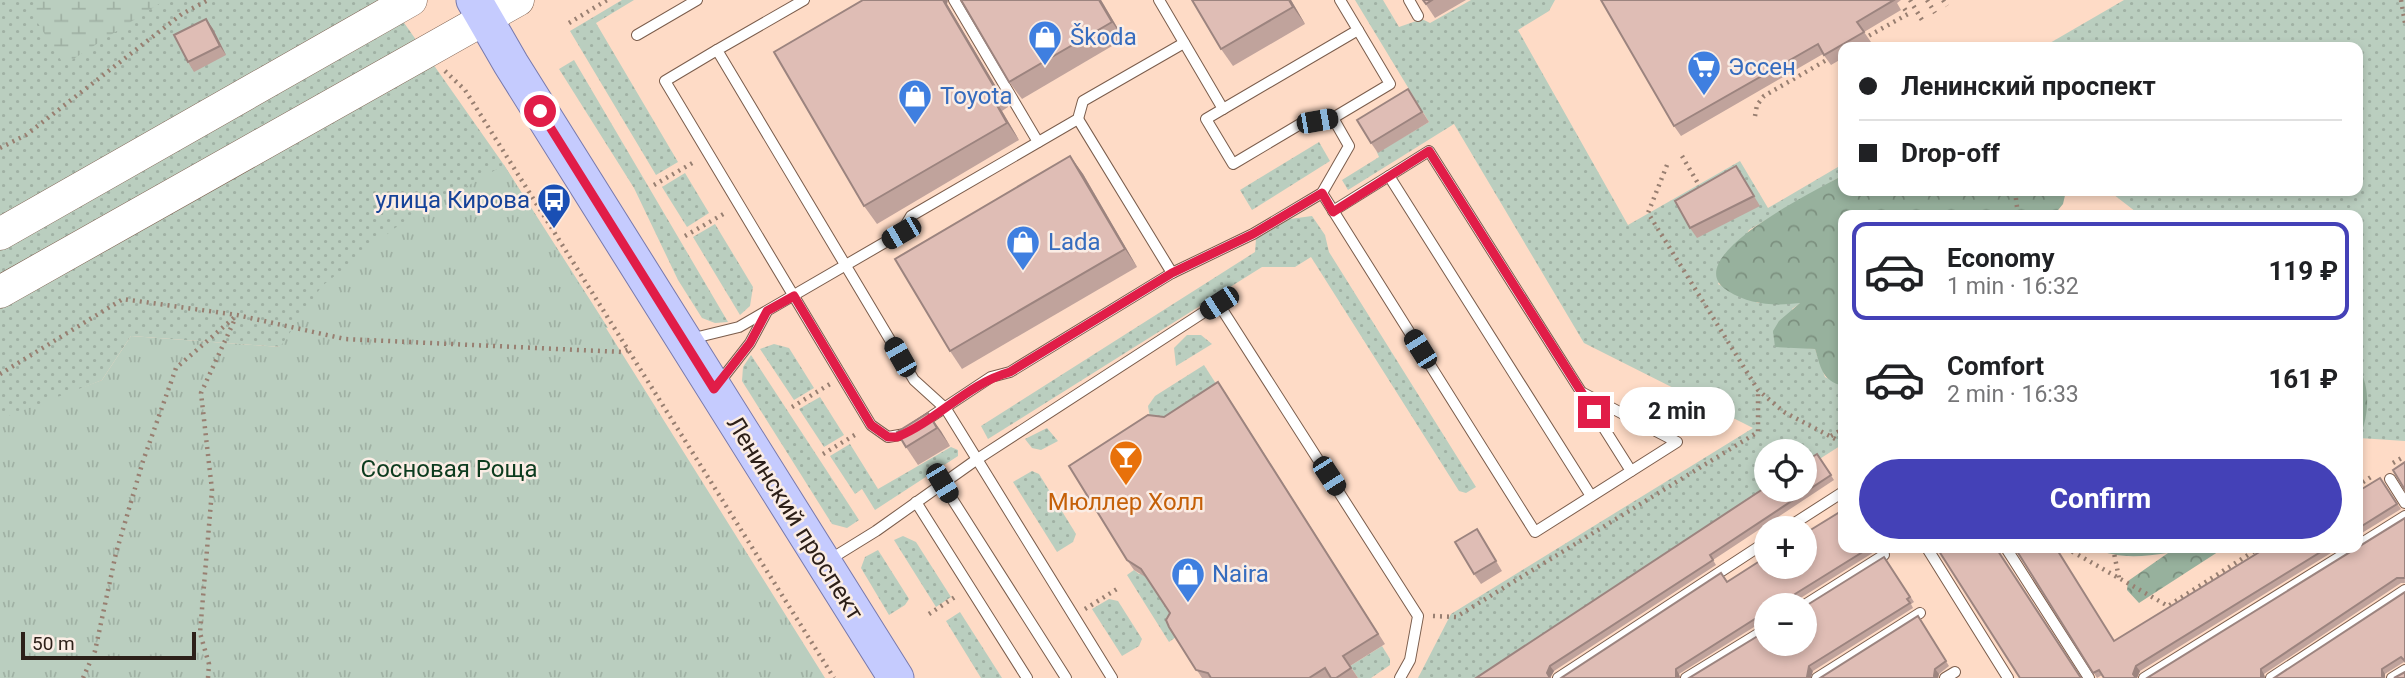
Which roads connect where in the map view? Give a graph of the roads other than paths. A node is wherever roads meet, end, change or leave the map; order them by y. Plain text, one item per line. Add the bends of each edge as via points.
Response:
1 (411, 0) edge
2 (518, 0) edge
3 (697, 0) edge
4 (804, 0) edge
5 (954, 0) edge
6 (1159, 0) edge
7 (1340, 0) edge
8 (1409, 0) edge
9 (480, 10) edge
10 (1418, 16) dead end
11 (1358, 30) junction
12 (638, 35) dead end
13 (1184, 43) junction
14 (717, 50) junction
15 (1223, 109) junction
16 (1333, 118) junction
17 (1078, 119) junction
18 (1038, 142) junction
19 (1389, 176) junction
20 (1322, 193) junction
21 (1333, 212) junction
22 (0, 234) edge
23 (847, 265) junction
24 (1172, 273) junction
25 (0, 292) edge
26 (794, 296) junction
27 (767, 311) junction
28 (683, 340) junction
29 (714, 389) junction
30 (1581, 393) junction
31 (946, 409) junction
32 (976, 460) junction
33 (1631, 471) junction
34 (2390, 480) dead end
35 (942, 483) junction
36 (1838, 495) edge
37 (1591, 496) junction
38 (916, 502) junction
39 (2405, 503) edge
40 (1806, 516) edge
41 (2405, 516) edge
42 (2363, 543) edge
43 (1754, 550) edge
44 (1930, 553) edge
45 (2009, 553) edge
46 (2346, 553) edge
47 (1884, 555) edge
48 (823, 563) junction
49 (2405, 590) edge
50 (1817, 597) edge
51 (1920, 613) dead end
52 (1754, 636) edge
53 (2405, 670) edge
54 (896, 678) edge
55 (1027, 678) edge
56 (1066, 678) edge
57 (1112, 678) edge
58 (1400, 678) edge
59 (1558, 678) edge
60 (1686, 678) edge
61 (1816, 678) edge
62 (2008, 678) edge
63 (2089, 678) edge
64 (2144, 678) edge
65 (2271, 678) edge
66 (2392, 678) edge

1 - 22 main road
2 - 9 main road
3 - 12 lane
4 - 14 lane
5 - 18 lane
6 - 13 lane
7 - 11 lane
8 - 10 lane
9 - 25 main road via 432,49
9 - 28 main road, Ленинский проспект
11 - 15 lane
11 - 16 lane via 1390,85
13 - 15 lane
13 - 17 lane via 1083,102
14 - 23 lane
14 - 26 lane via 665,81
15 - 16 lane via 1206,119 1233,164 1302,123
16 - 20 lane via 1349,146
17 - 18 lane
17 - 24 lane
18 - 23 lane via 911,216 901,233
19 - 21 lane
19 - 30 lane via 1429,151
19 - 37 lane
20 - 21 lane
20 - 24 lane via 1253,234
21 - 37 lane via 1535,532
23 - 26 lane
23 - 31 lane via 914,380
24 - 31 lane via 1010,372 990,377
26 - 27 lane
26 - 31 lane via 871,425 888,437 897,437
27 - 28 lane via 739,327
27 - 29 lane via 750,343
28 - 29 main road, Ленинский проспект
29 - 48 main road, Ленинский проспект
30 - 33 lane
30 - 33 lane via 1677,442
31 - 32 lane
32 - 35 lane
32 - 57 lane
32 - 58 lane via 1219,303 1418,616 1410,660
33 - 37 lane
34 - 39 lane
35 - 38 lane
35 - 56 lane
36 - 40 lane
38 - 48 lane
38 - 55 lane
41 - 42 lane
43 - 59 lane
44 - 62 lane
45 - 63 lane
46 - 64 lane
47 - 50 lane
48 - 54 main road, Ленинский проспект
49 - 65 lane
51 - 61 lane
52 - 60 lane
53 - 66 lane

